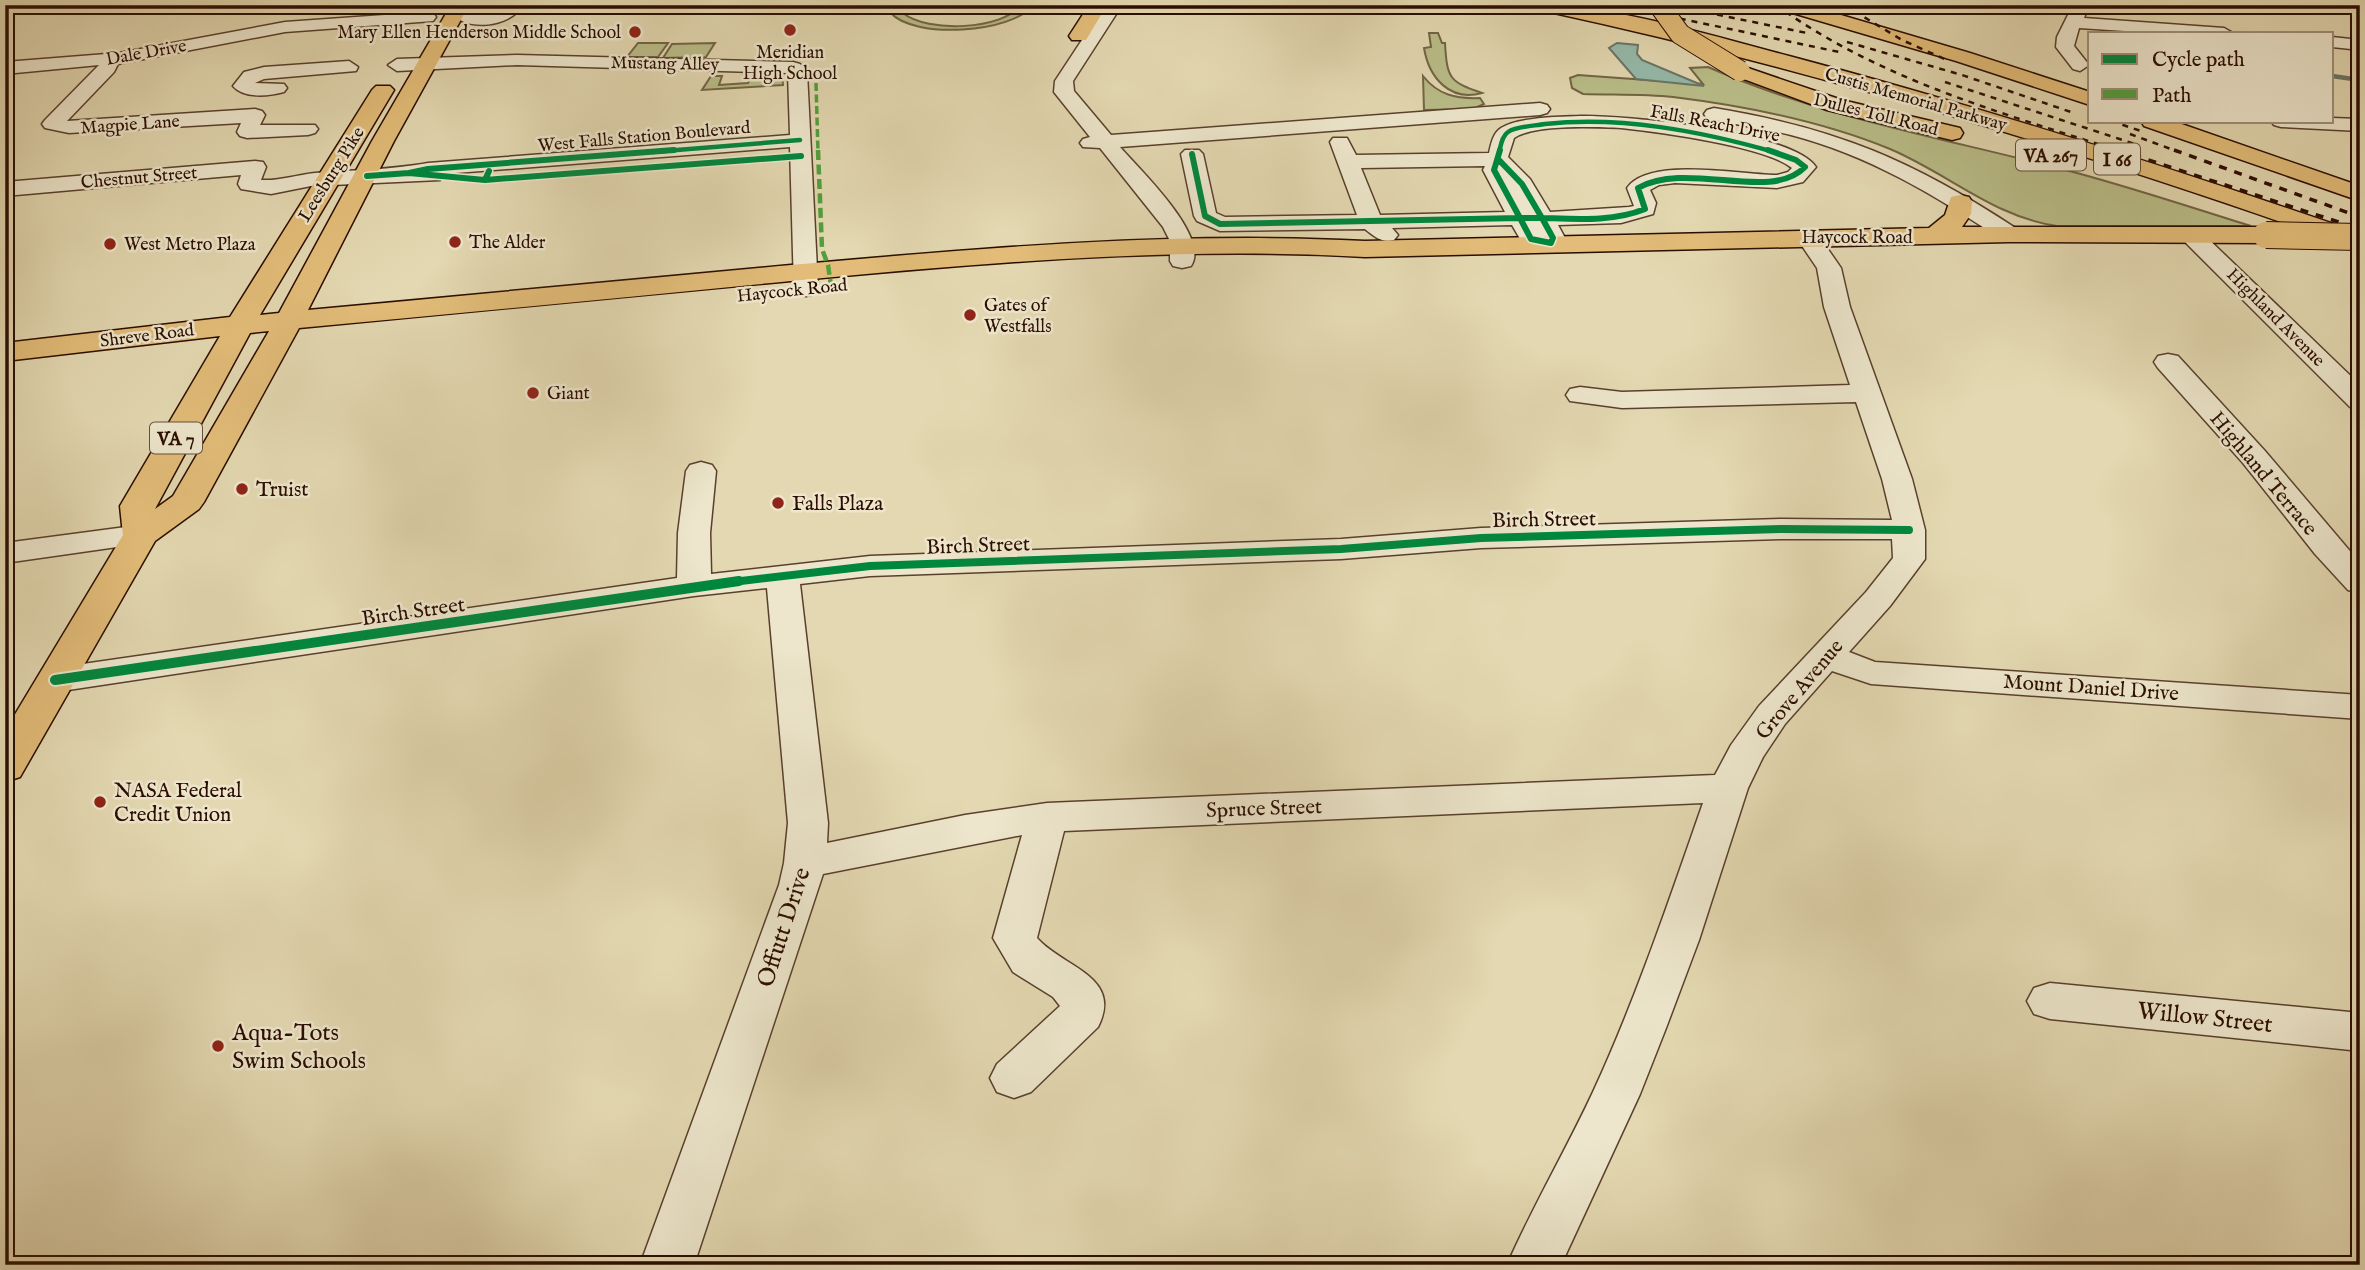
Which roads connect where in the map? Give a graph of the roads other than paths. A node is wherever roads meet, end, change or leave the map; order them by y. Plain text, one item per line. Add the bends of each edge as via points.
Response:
1 (32, 5) edge
2 (516, 5) edge
3 (1098, 5) edge
4 (1114, 5) edge
5 (1532, 5) edge
6 (1545, 5) edge
7 (1659, 5) edge
8 (1786, 5) edge
9 (5, 8) edge
10 (458, 8) edge
11 (2078, 14) edge
12 (422, 25) edge
13 (1922, 25) dead end
14 (2216, 32) edge
15 (1675, 34) junction
16 (1079, 36) joint
17 (2334, 42) edge
18 (2360, 45) edge
19 (111, 59) junction
20 (429, 63) junction
21 (397, 65) junction
22 (2080, 65) dead end
23 (349, 67) dead end
24 (5, 68) edge
25 (289, 71) junction
26 (277, 88) junction
27 (2088, 90) edge
28 (2088, 98) edge
29 (1674, 109) dead end
30 (1697, 112) dead end
31 (255, 116) junction
32 (2155, 122) edge
33 (2179, 122) edge
34 (2293, 122) edge
35 (142, 123) junction
36 (2305, 123) junction
37 (2360, 125) edge
38 (307, 129) dead end
39 (1208, 133) junction
40 (1339, 141) dead end
41 (123, 143) dead end
42 (1097, 143) junction
43 (2336, 146) dead end
44 (800, 148) junction
45 (1192, 154) dead end
46 (1498, 159) junction
47 (105, 162) dead end
48 (1348, 162) junction
49 (1124, 164) junction
50 (367, 176) junction
51 (320, 179) junction
52 (89, 182) junction
53 (2360, 186) edge
54 (5, 189) edge
55 (2360, 194) edge
56 (1960, 202) junction
57 (1531, 218) junction
58 (1371, 222) junction
59 (1153, 224) junction
60 (2009, 234) junction
61 (2192, 234) junction
62 (1934, 236) junction
63 (1808, 237) junction
64 (2360, 239) edge
65 (1550, 243) junction
66 (1418, 248) junction
67 (2360, 248) edge
68 (1116, 249) junction
69 (1354, 249) junction
70 (1174, 255) junction
71 (806, 281) junction
72 (282, 331) junction
73 (234, 335) junction
74 (5, 352) edge
75 (2168, 362) dead end
76 (5, 363) edge
77 (1867, 393) junction
78 (1580, 396) dead end
79 (2360, 401) edge
80 (701, 471) dead end
81 (1909, 530) junction
82 (141, 535) junction
83 (5, 554) edge
84 (782, 574) junction
85 (2360, 583) edge
86 (694, 586) junction
87 (1824, 656) junction
88 (55, 680) junction
89 (2360, 707) edge
90 (5, 767) edge
91 (1728, 788) junction
92 (1047, 817) junction
93 (805, 863) junction
94 (2050, 1001) dead end
95 (2360, 1032) edge
96 (1014, 1078) dead end
97 (667, 1265) edge
98 (1534, 1265) edge

1 - 9 street
2 - 10 street via 509,14 483,18 461,16
3 - 16 main road
4 - 42 street via 1063,87
5 - 15 main road
6 - 15 main road, Custis Memorial Parkway / I 66
7 - 67 main road, Dulles Toll Road / VA 267, bridge via 1680,34 1740,71 1849,109 2164,185
8 - 28 main road
10 - 20 main road, Leesburg Pike / VA 7
11 - 14 street
11 - 22 street via 2066,37 2065,51
12 - 19 street, Dale Drive via 281,20
12 - 21 main road, Leesburg Pike / VA 7
13 - 27 main road
15 - 64 main road, Custis Memorial Parkway / I 66 via 1996,121
16 - 42 street via 1053,75 1050,89
17 - 18 street
19 - 24 street, Dale Drive
19 - 35 street, Magpie Lane via 52,124
20 - 21 street, Mustang Alley
20 - 44 street, Mustang Alley via 517,60 787,67 798,72
20 - 50 main road, Leesburg Pike / VA 7
21 - 51 main road, Leesburg Pike / VA 7
23 - 25 street
25 - 26 street
25 - 26 street via 255,74 243,86
26 - 31 street
29 - 39 street via 1577,106
30 - 56 street via 1774,124 1838,142 1889,161
31 - 35 street, Magpie Lane
31 - 38 street via 247,132
32 - 55 main road, I 66
33 - 53 main road
34 - 36 street
35 - 41 street
36 - 37 street
36 - 43 street
39 - 42 street
39 - 49 street via 1146,148
40 - 48 street
42 - 49 street
42 - 59 street
44 - 50 street, West Falls Station Boulevard via 488,172
44 - 71 street, Mustang Alley
45 - 58 street, Falls Reach Drive via 1203,213 1213,222
46 - 48 street
46 - 57 street via 1495,174
46 - 57 street, Falls Reach Drive via 1509,131 1612,121 1760,147 1794,156 1805,167 1795,178 1780,182 1726,178 1651,181 1638,188 1646,206 1637,213
47 - 52 street
48 - 58 street
49 - 70 street via 1180,234
50 - 51 street, West Falls Station Boulevard
50 - 72 main road, Leesburg Pike / VA 7
51 - 52 street, Chestnut Street via 256,187 248,184 255,167
51 - 73 main road, Leesburg Pike / VA 7
52 - 54 street, Chestnut Street
56 - 60 street
56 - 62 main road via 1957,219
57 - 58 street, Falls Reach Drive
57 - 65 street via 1531,239
58 - 66 street
58 - 69 street
59 - 68 main road via 1149,235
59 - 70 street
60 - 61 main road, Haycock Road
60 - 62 main road, Haycock Road
61 - 64 main road, Haycock Road, bridge
61 - 79 street, Highland Avenue
62 - 63 main road, Haycock Road
63 - 65 main road, Haycock Road
63 - 77 street, Grove Avenue via 1829,268 1837,307
65 - 66 main road, Haycock Road
66 - 69 main road, Haycock Road
68 - 70 main road, Haycock Road
68 - 71 main road, Haycock Road via 969,257
69 - 70 main road, Haycock Road via 1315,258
70 - 71 main road, Haycock Road
71 - 72 main road, Haycock Road
72 - 73 main road, Haycock Road
72 - 82 main road, VA 7 via 187,502
73 - 74 main road, Shreve Road
73 - 76 main road, Shreve Road
73 - 82 main road, VA 7 via 137,506
75 - 85 street, Highland Terrace
77 - 78 street via 1622,400
77 - 81 street, Grove Avenue
80 - 86 street
81 - 84 street, Birch Street via 1481,538 1341,549 870,566
81 - 87 street, Grove Avenue via 1909,559
82 - 83 street
82 - 88 main road, VA 7
84 - 86 street, Birch Street
84 - 93 street, Offutt Drive via 808,823
86 - 88 street, Birch Street
87 - 89 street, Mount Daniel Drive via 1871,673
87 - 91 street, Grove Avenue via 1772,715
88 - 90 main road, VA 7
91 - 92 street, Spruce Street
91 - 98 street, Grove Avenue via 1643,1028
92 - 93 street, Spruce Street
92 - 96 street via 1015,938 1019,951 1030,961 1078,992 1082,1014
93 - 97 street, Offutt Drive
94 - 95 street, Willow Street

